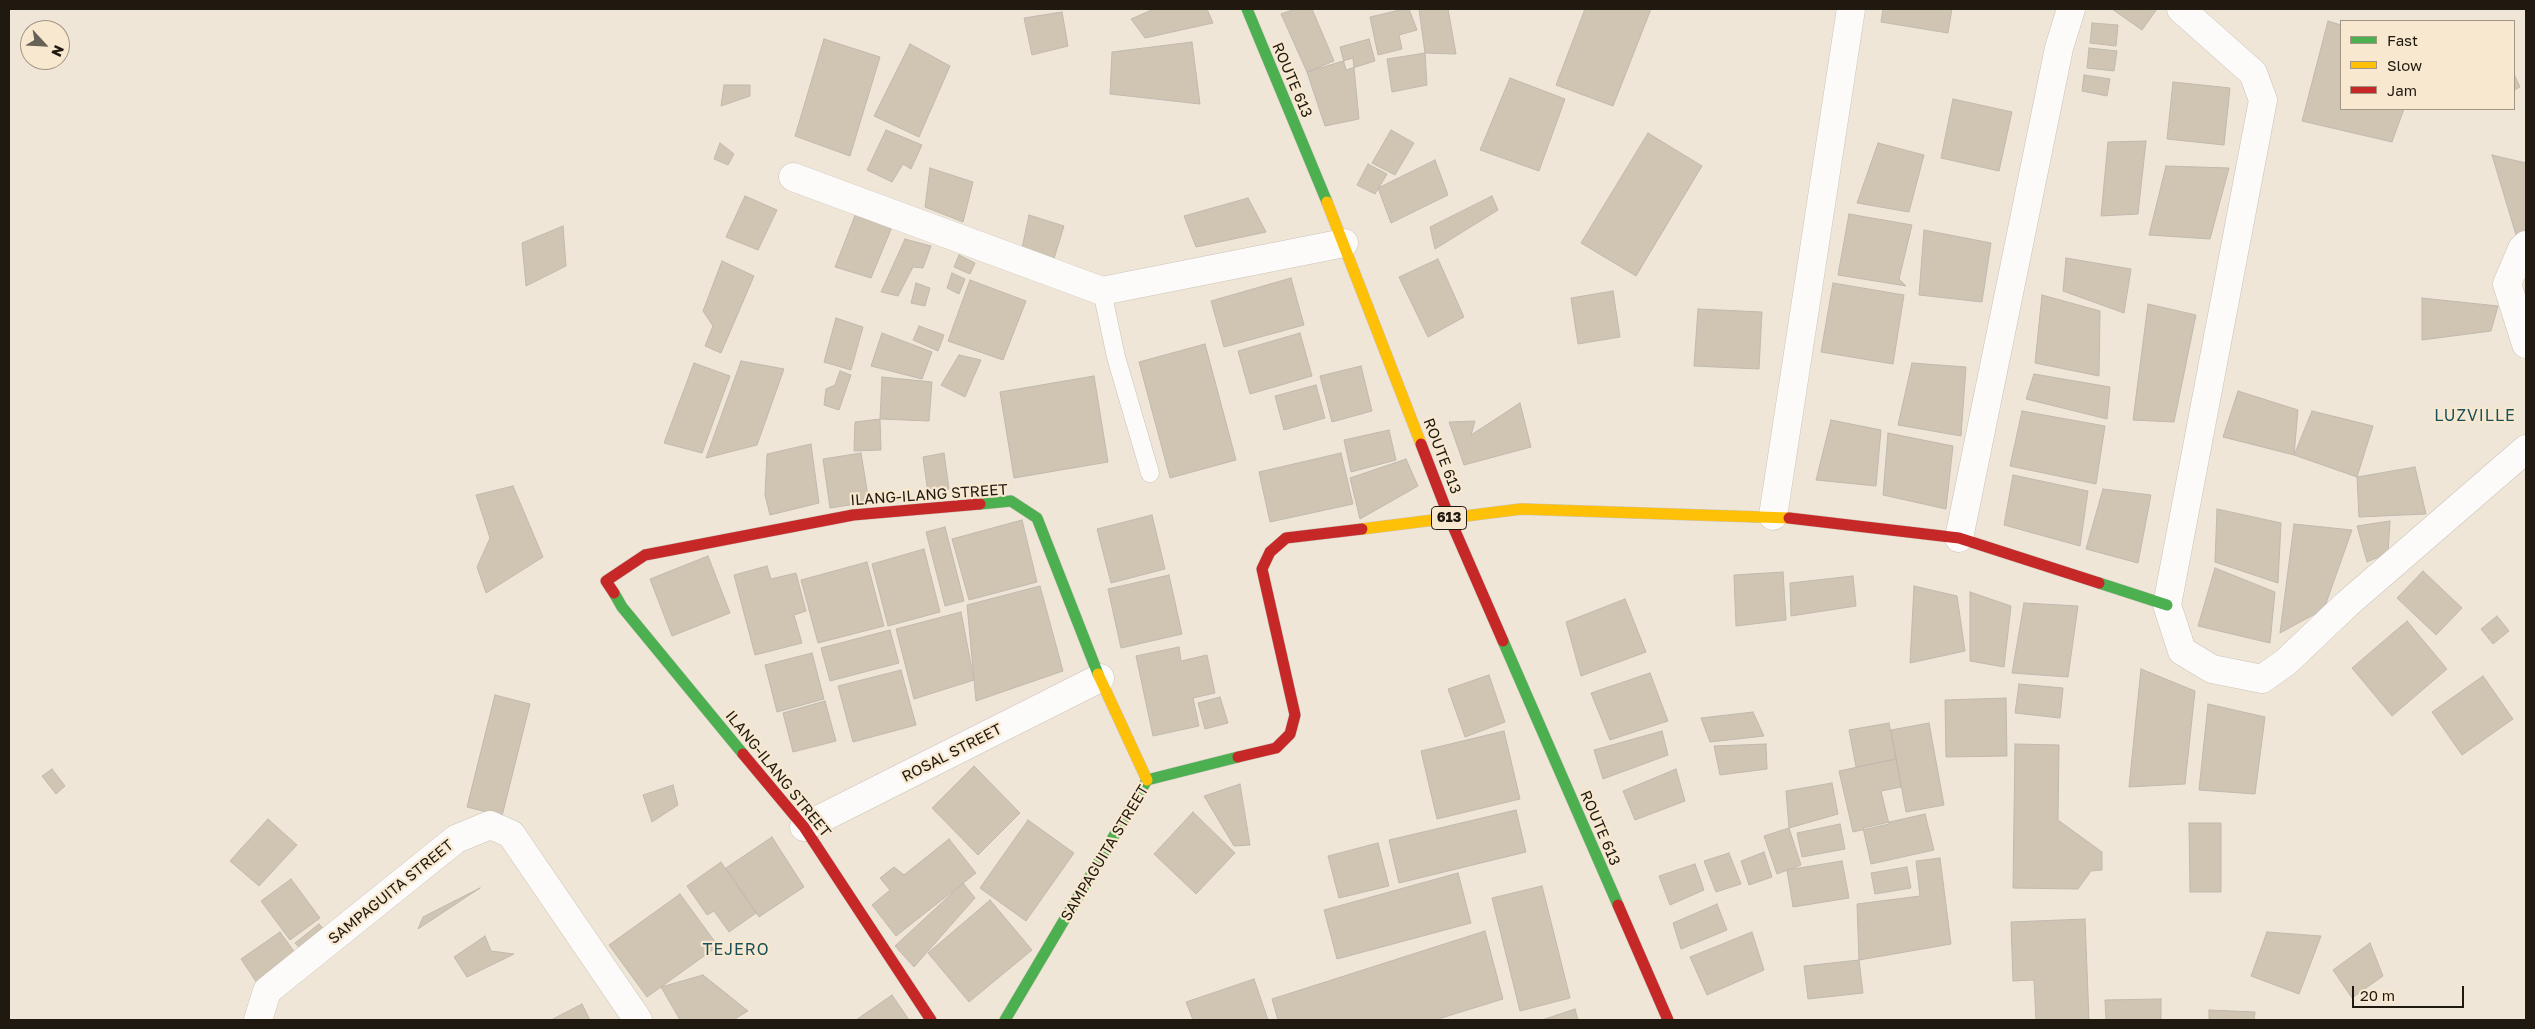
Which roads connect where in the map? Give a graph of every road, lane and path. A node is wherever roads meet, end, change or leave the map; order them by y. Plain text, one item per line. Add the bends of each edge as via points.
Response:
1 (1246, 9) edge
2 (1850, 9) edge
3 (2071, 9) edge
4 (2181, 9) edge
5 (793, 177) dead end
6 (1344, 243) junction
7 (2526, 245) edge
8 (1102, 290) junction
9 (2526, 344) edge
10 (2526, 448) edge
11 (1150, 473) dead end
12 (1773, 516) junction
13 (1449, 517) junction
14 (1959, 538) junction
15 (2167, 605) junction
16 (1100, 678) junction
17 (1147, 780) junction
18 (804, 827) junction
19 (258, 1020) edge
20 (638, 1020) edge
21 (931, 1020) edge
22 (1005, 1020) edge
23 (1668, 1020) edge

1 - 6 street, ROUTE 613 / 613
2 - 12 street
3 - 14 street via 2059,48
4 - 15 street via 2253,73 2263,100
5 - 8 street
6 - 8 street
6 - 13 street, ROUTE 613 / 613
7 - 9 street via 2507,284
8 - 11 lane via 1116,357
10 - 15 street via 2347,604 2286,662 2262,679 2212,669 2182,651
12 - 13 street via 1521,509
12 - 14 street
13 - 17 street, SAMPAGUITA STREET via 1286,538 1270,552 1262,569 1295,715 1290,734 1276,748
13 - 23 street, ROUTE 613 / 613
14 - 15 street
16 - 17 street, ILANG-ILANG STREET
16 - 18 street, ROSAL STREET
16 - 18 street, ILANG-ILANG STREET via 1037,518 1011,501 853,515 644,555 606,581 622,607
17 - 22 street, SAMPAGUITA STREET
18 - 21 street, ILANG-ILANG STREET
19 - 20 street, SAMPAGUITA STREET via 267,992 456,839 490,825 511,834

